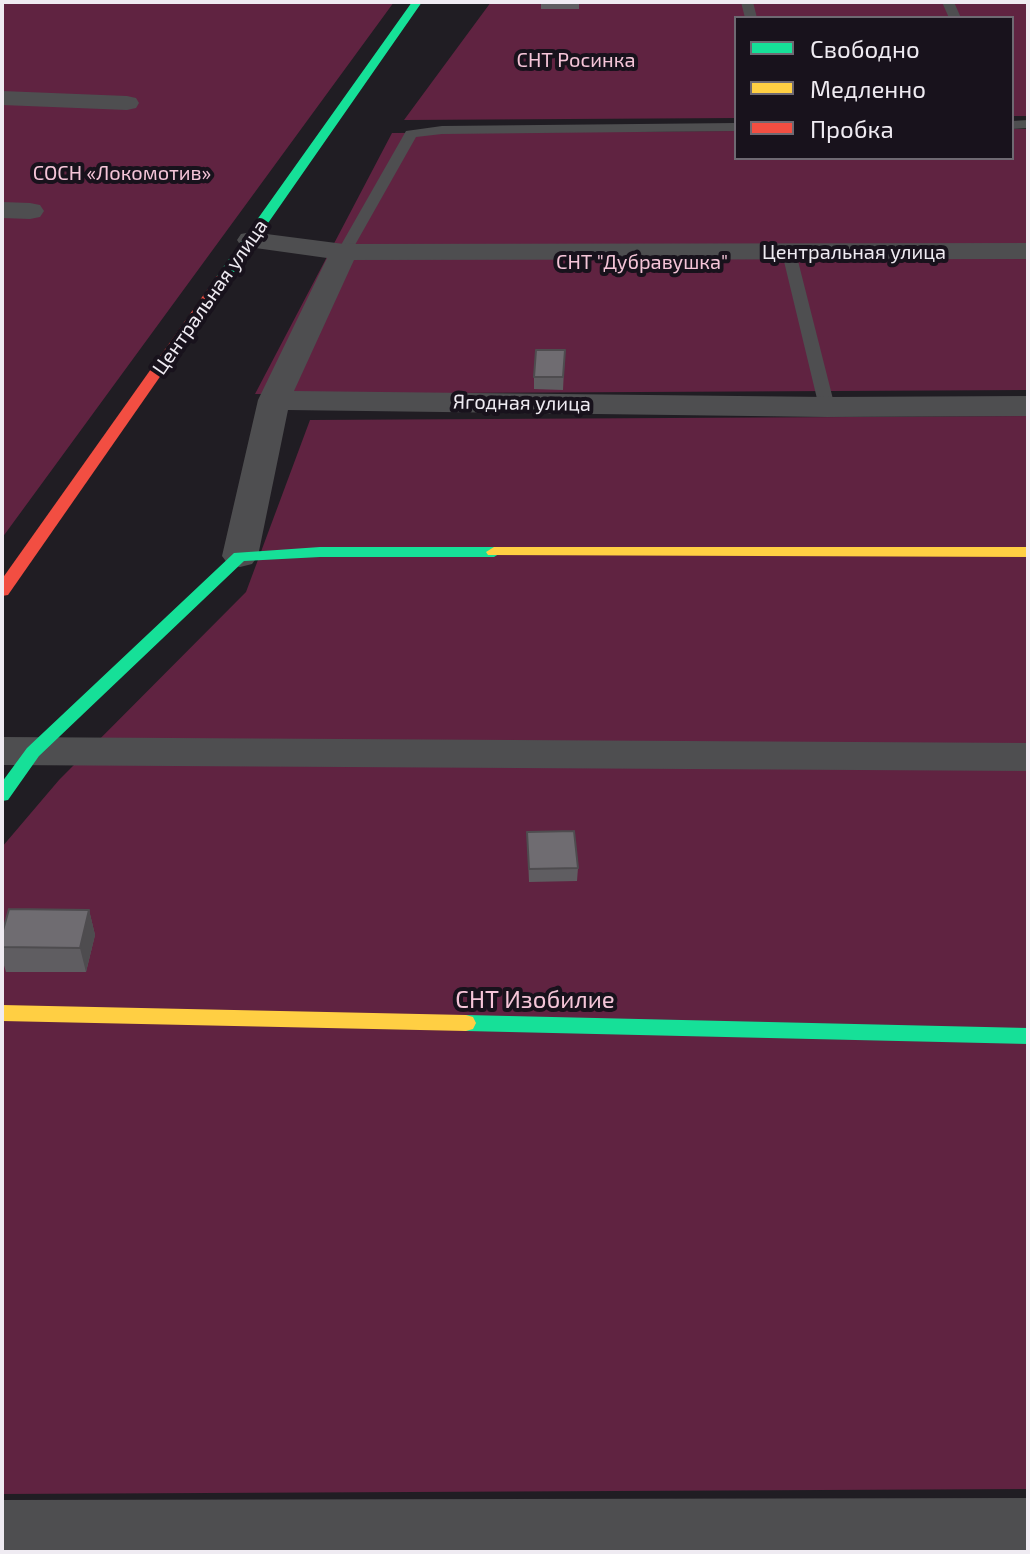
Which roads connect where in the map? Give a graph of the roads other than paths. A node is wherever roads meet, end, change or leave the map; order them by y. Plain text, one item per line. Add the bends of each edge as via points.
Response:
1 (417, 2) edge
2 (2, 98) edge
3 (127, 103) dead end
4 (734, 127) edge
5 (2, 210) edge
6 (30, 211) dead end
7 (251, 240) junction
8 (1028, 251) edge
9 (344, 252) junction
10 (789, 253) junction
11 (274, 400) junction
12 (1028, 406) edge
13 (827, 407) junction
14 (1028, 552) edge
15 (240, 556) junction
16 (2, 591) edge
17 (18, 751) edge
18 (1028, 757) edge
19 (2, 795) edge
20 (2, 1013) edge
21 (1028, 1036) edge
22 (1028, 1526) edge
23 (2, 1528) edge

1 - 7 street, Центральная улица
2 - 3 street
4 - 9 lane via 411,134
5 - 6 street
7 - 9 street
7 - 16 street, Центральная улица
8 - 10 street, Центральная улица
9 - 10 street, Центральная улица
9 - 11 street
10 - 13 lane
11 - 13 street, Ягодная улица
11 - 15 street
12 - 13 street, Ягодная улица
14 - 15 street
15 - 17 street
17 - 18 street
17 - 19 street
20 - 21 street
22 - 23 street

